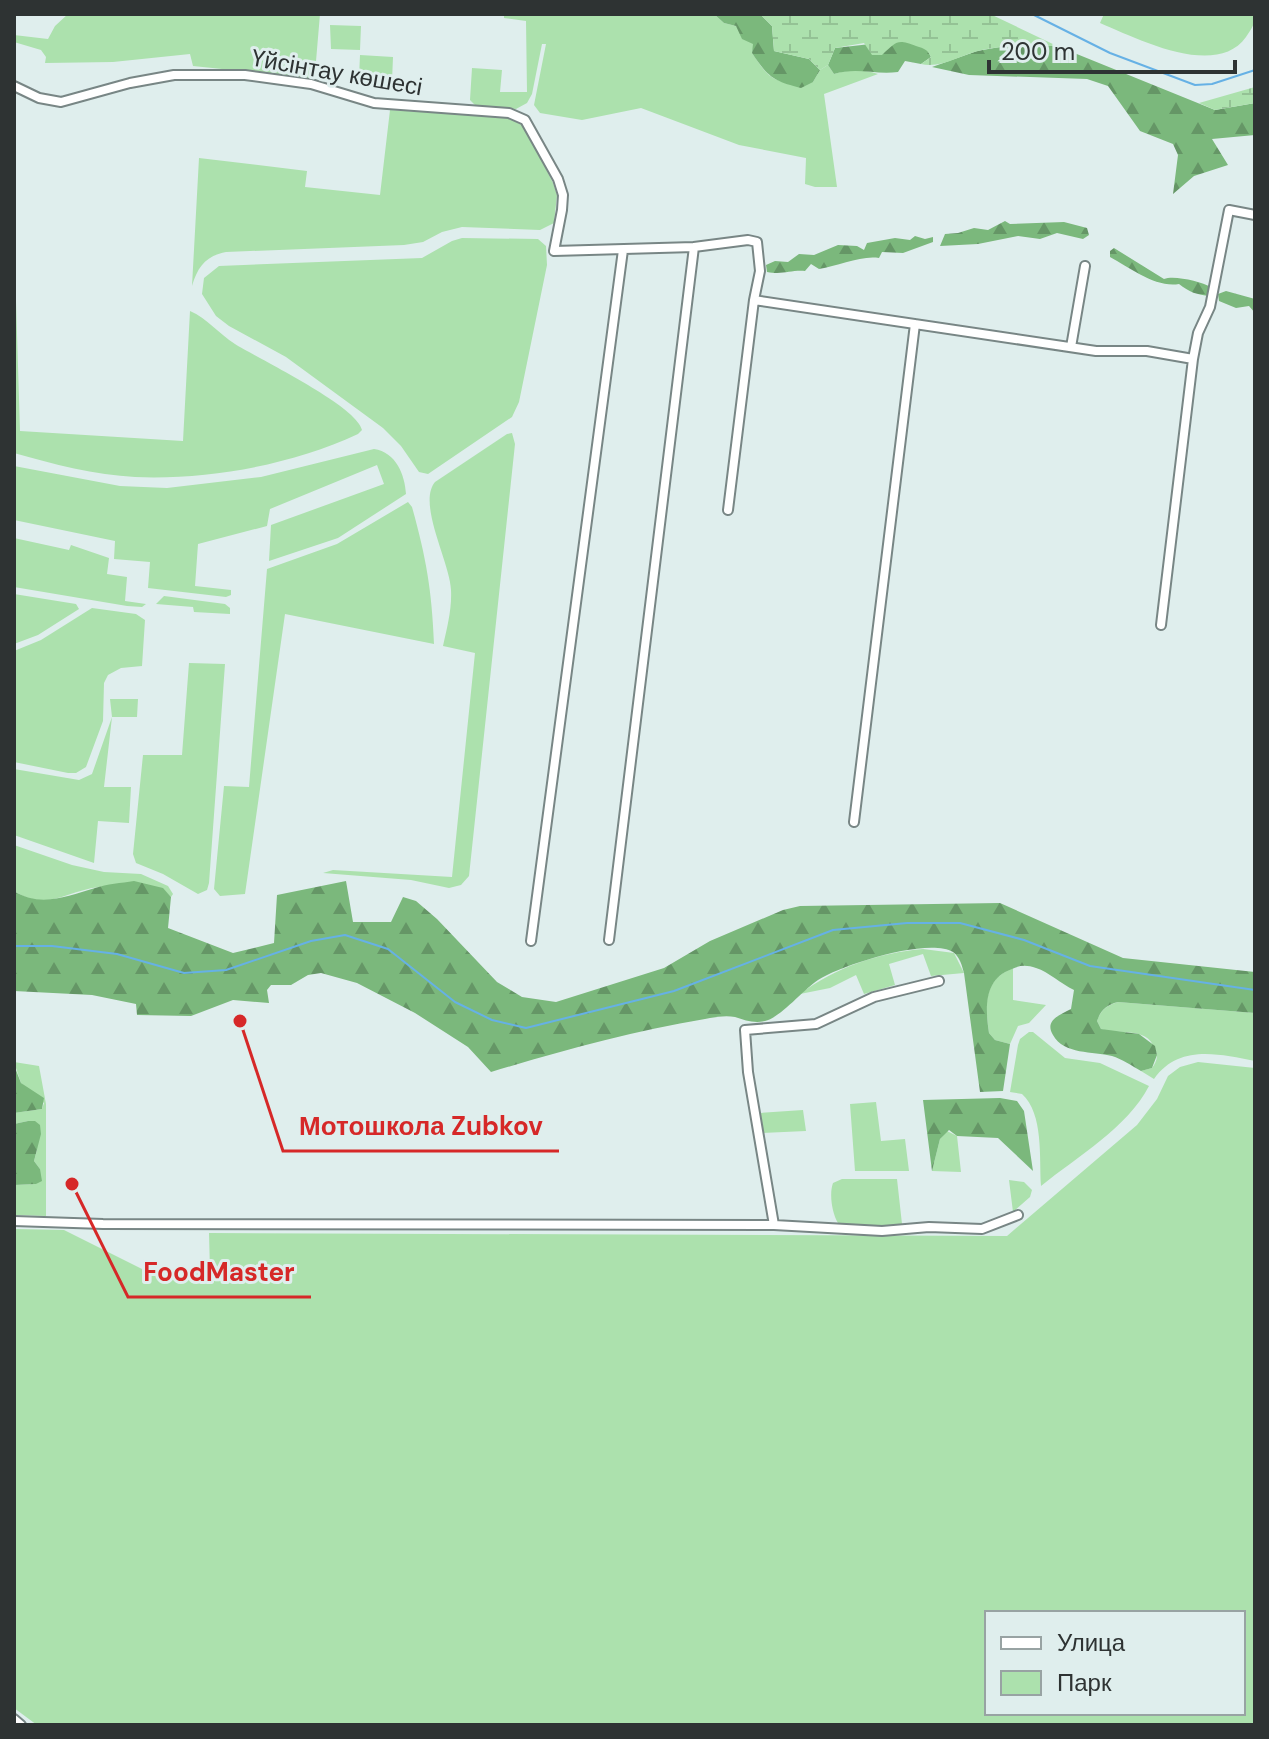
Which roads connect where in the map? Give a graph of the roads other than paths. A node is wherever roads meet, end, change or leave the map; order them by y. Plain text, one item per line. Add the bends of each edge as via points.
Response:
1 (14, 86) edge
2 (1255, 215) edge
3 (694, 247) junction
4 (623, 250) junction
5 (1085, 266) dead end
6 (754, 300) junction
7 (915, 324) junction
8 (1071, 347) junction
9 (1193, 359) junction
10 (728, 510) dead end
11 (1161, 625) dead end
12 (854, 822) dead end
13 (609, 940) dead end
14 (531, 941) dead end
15 (939, 981) dead end
16 (1018, 1215) dead end
17 (14, 1221) edge
18 (774, 1225) junction
19 (14, 1719) edge
20 (21, 1725) edge

1 - 4 street, Үйсінтау көшесі via 61,102 174,75 245,75 311,84 374,103 509,113 525,120 563,195 554,251
2 - 9 street via 1229,210 1210,307
3 - 4 street
3 - 6 street via 757,242 760,271
3 - 13 street
4 - 14 street
5 - 8 street
6 - 7 street
6 - 10 street
7 - 8 street
7 - 12 street
8 - 9 street
9 - 11 street
15 - 18 street via 874,997 816,1024 745,1030
16 - 18 street via 982,1229
17 - 18 street
19 - 20 street

